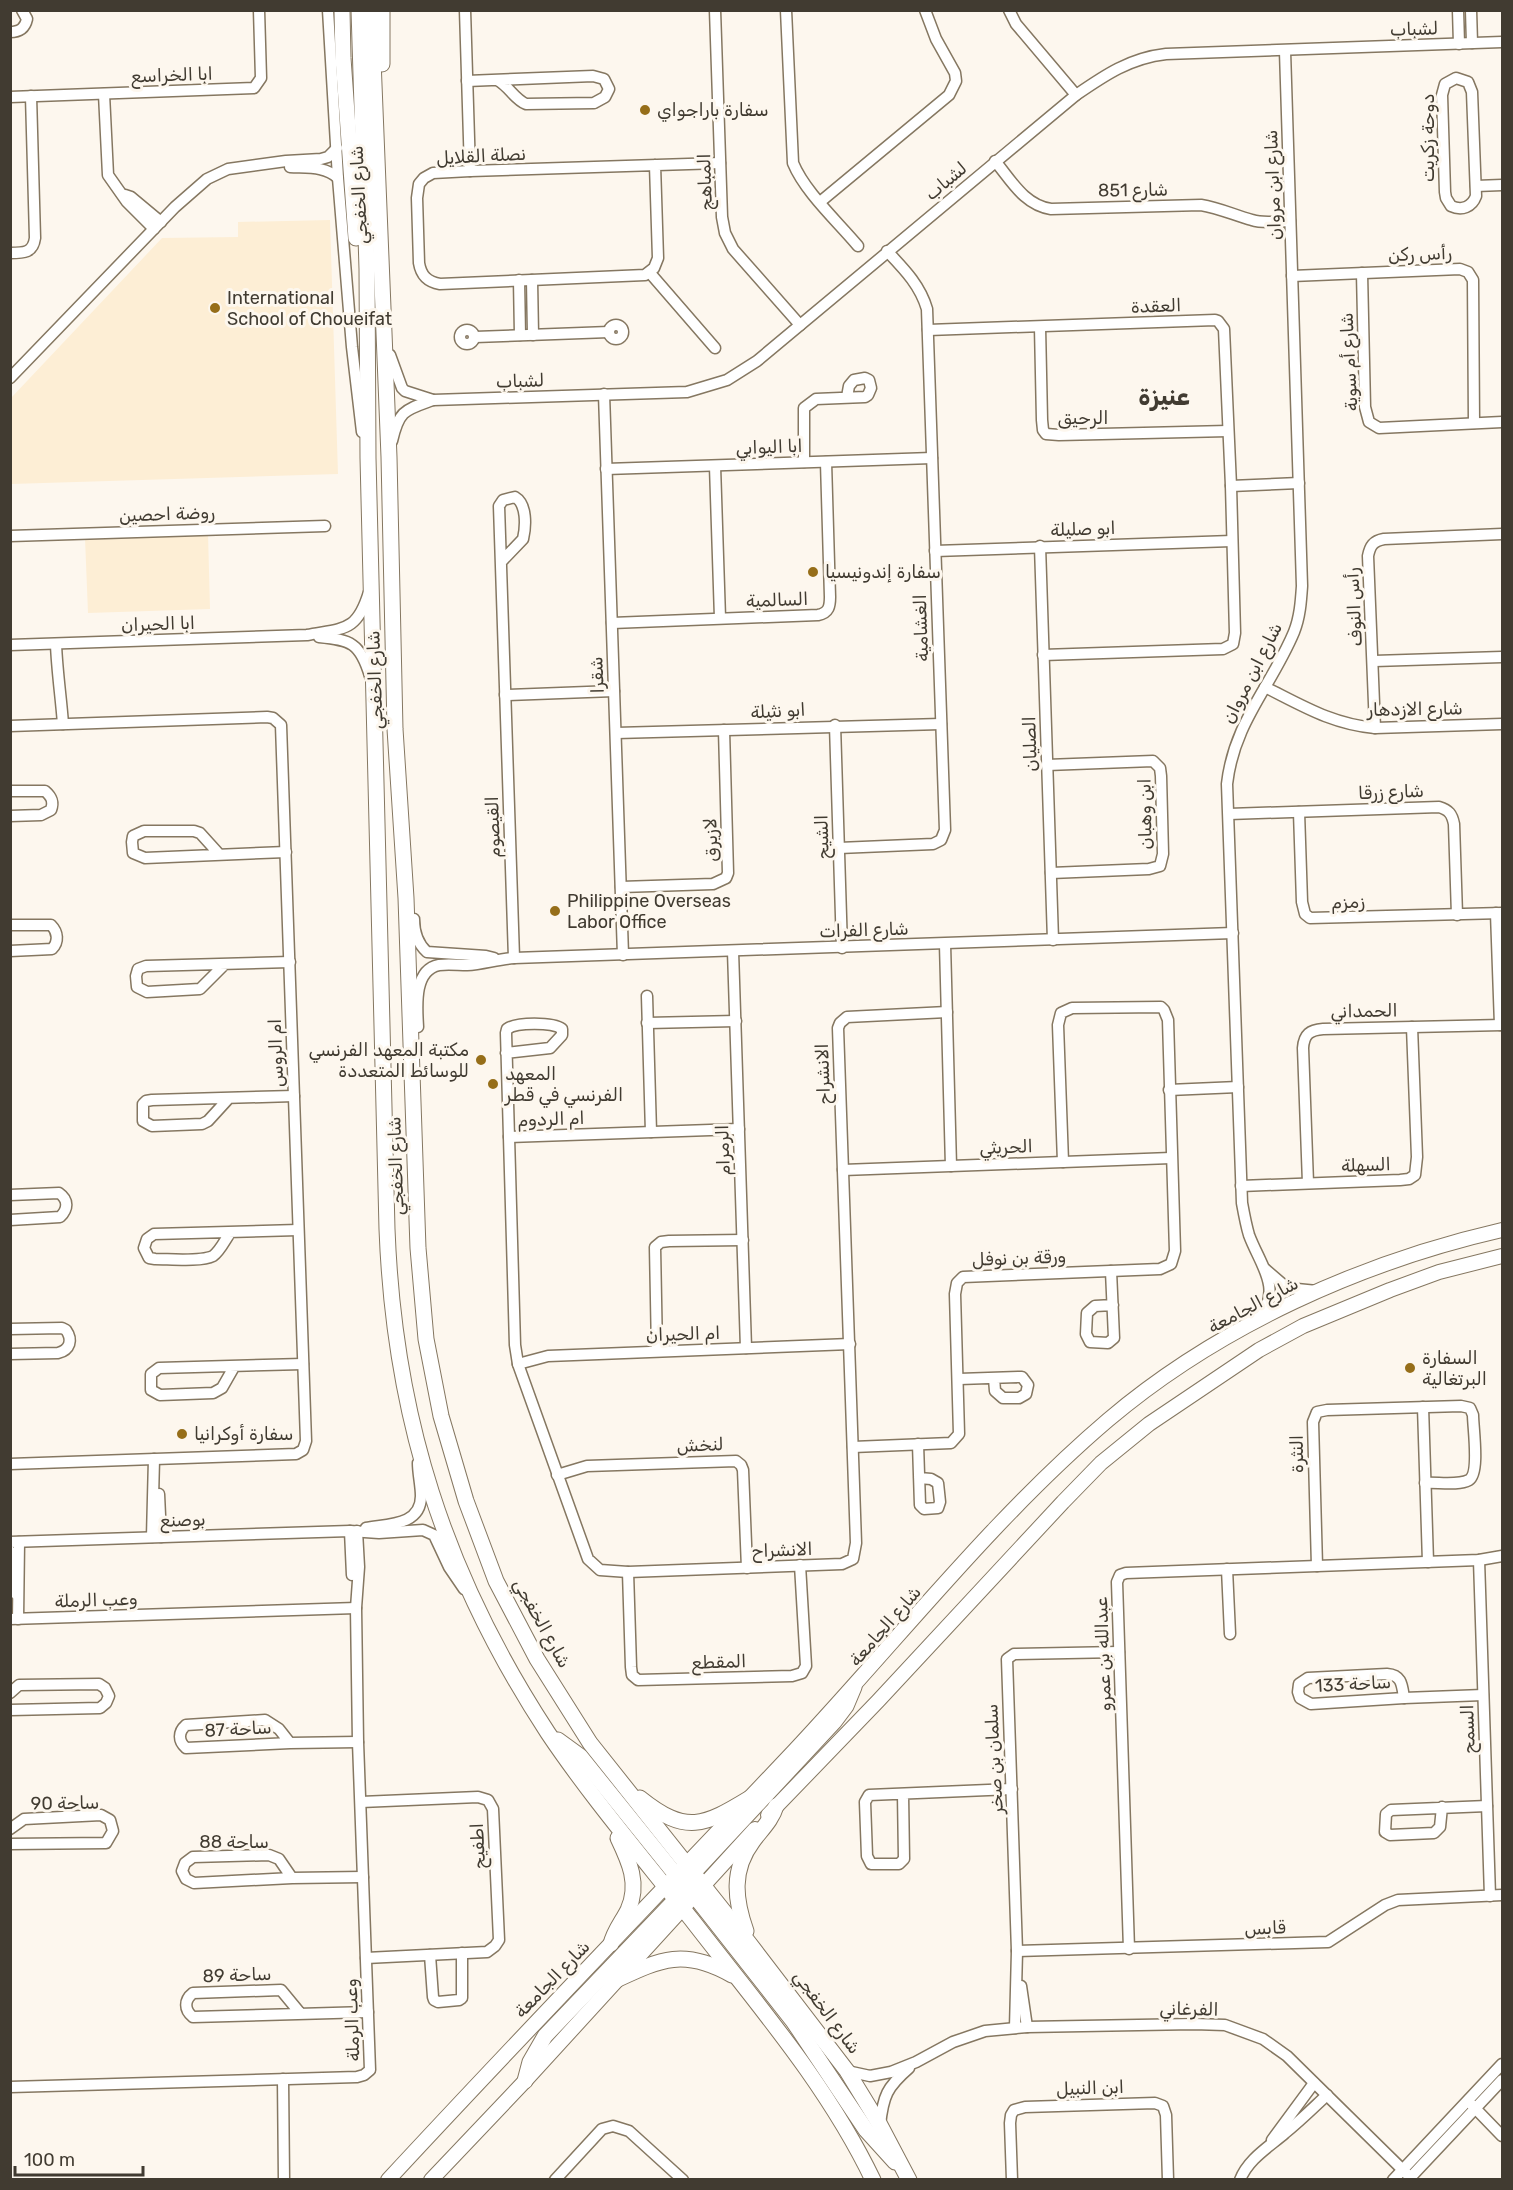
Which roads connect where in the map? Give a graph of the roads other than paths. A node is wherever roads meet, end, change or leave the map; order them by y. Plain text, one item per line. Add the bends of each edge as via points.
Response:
1 (22, 10) edge
2 (259, 10) edge
3 (328, 10) edge
4 (342, 10) edge
5 (359, 10) edge
6 (370, 10) edge
7 (382, 10) edge
8 (465, 10) edge
9 (715, 10) edge
10 (786, 10) edge
11 (925, 10) edge
12 (1008, 10) edge
13 (1458, 10) edge
14 (1471, 10) edge
15 (10, 32) edge
16 (1503, 42) edge
17 (1472, 43) junction
18 (1459, 44) junction
19 (1285, 51) junction
20 (518, 79) junction
21 (497, 80) junction
22 (467, 81) junction
23 (511, 90) junction
24 (104, 94) junction
25 (1076, 95) junction
26 (30, 96) junction
27 (10, 97) edge
28 (337, 148) junction
29 (995, 161) junction
30 (720, 163) junction
31 (260, 164) junction
32 (655, 165) junction
33 (470, 171) junction
34 (338, 178) junction
35 (378, 178) junction
36 (1503, 185) edge
37 (1476, 186) junction
38 (820, 202) junction
39 (1290, 221) junction
40 (158, 226) junction
41 (858, 246) dead end
42 (887, 251) junction
43 (10, 253) edge
44 (650, 273) junction
45 (1362, 273) junction
46 (1292, 276) junction
47 (519, 280) junction
48 (532, 280) junction
49 (800, 325) junction
50 (1040, 327) junction
51 (928, 330) junction
52 (609, 333) dead end
53 (520, 335) junction
54 (533, 335) junction
55 (384, 337) junction
56 (475, 337) dead end
57 (715, 348) dead end
58 (366, 363) junction
59 (10, 378) edge
60 (604, 394) junction
61 (847, 398) dead end
62 (433, 400) junction
63 (1503, 422) edge
64 (1474, 423) junction
65 (1228, 431) junction
66 (389, 457) junction
67 (368, 458) junction
68 (932, 458) junction
69 (804, 462) junction
70 (826, 462) junction
71 (715, 466) junction
72 (606, 469) junction
73 (1299, 483) junction
74 (1231, 486) junction
75 (325, 526) dead end
76 (1503, 534) edge
77 (10, 536) edge
78 (1232, 541) junction
79 (1040, 546) junction
80 (935, 551) junction
81 (501, 562) junction
82 (372, 580) junction
83 (720, 618) junction
84 (612, 623) junction
85 (307, 635) junction
86 (60, 643) junction
87 (10, 645) edge
88 (1043, 655) junction
89 (1503, 657) edge
90 (1374, 661) junction
91 (1265, 687) junction
92 (374, 688) junction
93 (614, 691) junction
94 (505, 694) junction
95 (63, 724) junction
96 (941, 724) junction
97 (1503, 724) edge
98 (835, 725) junction
99 (10, 726) edge
100 (1375, 728) junction
101 (724, 730) junction
102 (616, 733) junction
103 (1047, 765) junction
104 (10, 791) edge
105 (1299, 812) junction
106 (1228, 814) junction
107 (10, 816) edge
108 (839, 848) junction
109 (286, 852) junction
110 (219, 854) junction
111 (1051, 873) junction
112 (621, 887) junction
113 (406, 898) junction
114 (1499, 913) edge
115 (1457, 915) junction
116 (10, 925) edge
117 (1233, 933) junction
118 (1053, 940) junction
119 (945, 944) junction
120 (842, 948) junction
121 (10, 951) edge
122 (733, 951) junction
123 (623, 955) junction
124 (514, 958) junction
125 (497, 959) junction
126 (290, 962) junction
127 (224, 965) junction
128 (647, 996) dead end
129 (947, 1012) junction
130 (736, 1021) junction
131 (647, 1023) junction
132 (1501, 1025) edge
133 (1412, 1027) junction
134 (507, 1053) junction
135 (412, 1058) junction
136 (1238, 1087) junction
137 (1169, 1090) junction
138 (294, 1096) junction
139 (229, 1098) junction
140 (739, 1129) junction
141 (651, 1132) junction
142 (509, 1137) junction
143 (1171, 1158) junction
144 (1062, 1162) junction
145 (951, 1166) junction
146 (843, 1170) junction
147 (1308, 1183) junction
148 (1240, 1186) junction
149 (10, 1195) edge
150 (10, 1220) edge
151 (298, 1230) junction
152 (1503, 1230) edge
153 (230, 1233) junction
154 (743, 1240) junction
155 (1503, 1256) edge
156 (1483, 1261) junction
157 (1503, 1264) edge
158 (1265, 1269) junction
159 (1111, 1271) junction
160 (1318, 1291) junction
161 (1113, 1305) dead end
162 (1258, 1320) junction
163 (10, 1329) edge
164 (850, 1344) junction
165 (746, 1348) junction
166 (657, 1351) junction
167 (10, 1354) edge
168 (303, 1364) junction
169 (518, 1364) junction
170 (234, 1367) junction
171 (994, 1378) dead end
172 (959, 1379) junction
173 (1423, 1407) junction
174 (918, 1444) junction
175 (853, 1447) junction
176 (418, 1448) junction
177 (154, 1459) junction
178 (10, 1464) edge
179 (557, 1475) junction
180 (920, 1478) dead end
181 (1425, 1482) junction
182 (353, 1531) junction
183 (157, 1537) junction
184 (15, 1542) edge
185 (10, 1551) edge
186 (1503, 1556) edge
187 (1479, 1560) junction
188 (1428, 1562) junction
189 (1503, 1564) edge
190 (801, 1565) junction
191 (1317, 1566) junction
192 (747, 1568) junction
193 (1227, 1569) junction
194 (628, 1572) junction
195 (470, 1595) junction
196 (17, 1598) junction
197 (356, 1608) junction
198 (14, 1619) edge
199 (1230, 1634) dead end
200 (1119, 1652) junction
201 (854, 1687) junction
202 (10, 1693) edge
203 (1484, 1695) junction
204 (1404, 1698) junction
205 (10, 1710) edge
206 (550, 1736) junction
207 (358, 1742) junction
208 (290, 1743) junction
209 (623, 1785) junction
210 (1012, 1789) junction
211 (903, 1794) junction
212 (750, 1798) junction
213 (361, 1802) junction
214 (776, 1806) junction
215 (1487, 1806) junction
216 (1442, 1807) junction
217 (616, 1823) junction
218 (10, 1829) edge
219 (10, 1844) edge
220 (363, 1877) junction
221 (292, 1878) junction
222 (686, 1886) junction
223 (1503, 1895) edge
224 (1490, 1896) junction
225 (749, 1943) junction
226 (611, 1944) junction
227 (1129, 1949) junction
228 (1017, 1951) junction
229 (462, 1953) junction
230 (430, 1954) junction
231 (366, 1958) junction
232 (1017, 1971) junction
233 (616, 1980) junction
234 (739, 1980) junction
235 (368, 2012) junction
236 (300, 2013) junction
237 (1015, 2028) junction
238 (1027, 2028) junction
239 (916, 2062) junction
240 (1503, 2064) edge
241 (847, 2071) junction
242 (283, 2079) junction
243 (1503, 2080) edge
244 (525, 2081) junction
245 (1314, 2083) junction
246 (10, 2087) edge
247 (1327, 2095) junction
248 (1468, 2101) junction
249 (1476, 2110) junction
250 (880, 2125) junction
251 (1503, 2136) edge
252 (1270, 2143) junction
253 (907, 2175) edge
254 (1407, 2176) edge
255 (284, 2180) edge
256 (388, 2180) edge
257 (431, 2180) edge
258 (555, 2180) edge
259 (682, 2180) edge
260 (873, 2180) edge
261 (1012, 2180) edge
262 (1168, 2180) edge
263 (1240, 2180) edge
264 (1393, 2180) edge

1 - 15 street via 27,19 25,26
2 - 24 street, ابا الخراسع via 261,78 254,88
3 - 28 street, شارع الخفجي
4 - 58 highway
5 - 58 highway, شارع الخفجي
6 - 35 highway, شارع الخفجي
7 - 35 highway via 383,99
8 - 22 street
9 - 30 street, المباهج
10 - 38 street via 793,163
11 - 38 street via 956,73 954,88
12 - 25 street
13 - 18 street
14 - 17 street
16 - 17 street, لشباب
17 - 18 street, لشباب
18 - 19 street, لشباب
19 - 25 street, لشباب via 1138,59 1116,68
19 - 39 street, شارع ابن مروان
20 - 21 street
20 - 23 street
20 - 23 street via 599,76 609,88 605,97 594,103 526,104
21 - 22 street
21 - 23 street
22 - 33 street
24 - 26 street, ابا الخراسع
24 - 40 street via 106,168 111,182 127,202
25 - 29 street, لشباب
26 - 27 street, ابا الخراسع
26 - 43 street via 35,238 29,251
28 - 31 street via 321,159
28 - 34 street, شارع الخفجي
29 - 39 street, شارع 851 via 1028,201 1038,207 1201,205 1263,222
29 - 42 street, لشباب
30 - 32 street, نصلة القلايل
30 - 49 street, المباهج via 727,239
31 - 34 street via 319,168
31 - 40 street via 217,173 196,187
32 - 33 street, نصلة القلايل
32 - 44 street via 658,258
33 - 47 street, نصلة القلايل via 433,173 419,184 421,272 440,284
34 - 67 street, شارع الخفجي via 354,365
35 - 55 highway, شارع الخفجي
36 - 37 street
37 - 37 street, دوحة زكريت via 1472,92 1468,82 1456,78 1445,84 1442,95 1449,205 1468,207 1474,201
38 - 41 street
39 - 46 street, شارع ابن مروان
40 - 59 street
42 - 49 street, لشباب
42 - 51 street, الغشامية via 922,294
44 - 48 street, نصلة القلايل
44 - 57 street
45 - 46 street, رأس ركن
45 - 64 street, شارع أم سوية via 1365,407 1369,422 1379,428
45 - 64 street, رأس ركن via 1460,269 1471,276
46 - 73 street, شارع ابن مروان
47 - 48 street, نصلة القلايل
47 - 53 street
48 - 54 street
49 - 60 street, لشباب via 742,372 707,387 687,392
50 - 51 street, العقدة
50 - 65 street, الرحيق via 1042,420 1046,434
50 - 65 street, العقدة via 1218,321 1225,336
51 - 68 street, الغشامية
52 - 54 street
53 - 54 street
53 - 56 street
55 - 62 street, لشباب via 402,388
55 - 66 highway, شارع الخفجي
58 - 67 highway, شارع الخفجي
60 - 62 street, لشباب
60 - 72 street, شقرا
61 - 69 street via 816,399 804,408
62 - 66 street, لشباب via 402,414
63 - 64 street, شارع أم سوية
65 - 74 street, العقدة
66 - 113 highway, شارع الخفجي via 395,729
67 - 82 highway, شارع الخفجي
68 - 70 street, ابا اليوابي
68 - 80 street, الغشامية
69 - 70 street, ابا اليوابي
69 - 71 street, ابا اليوابي
70 - 83 street, السالمية via 828,610 818,615
71 - 72 street, ابا اليوابي
71 - 83 street
72 - 84 street, شقرا
73 - 74 street
73 - 91 street, شارع ابن مروان via 1300,610 1295,630
74 - 78 street, العقدة
75 - 77 street, روضة احصين
76 - 90 street, رأس النوف via 1375,542 1368,556
78 - 79 street, ابو صليلة
78 - 88 street, العقدة via 1235,639 1228,648
79 - 80 street, ابو صليلة
79 - 88 street, الصليان
80 - 96 street, الغشامية
81 - 81 street, القيصوم via 521,544 524,533 523,508 515,497 503,500 499,506
81 - 94 street, القيصوم
82 - 85 street, ابا الحيران via 361,614 350,626
82 - 92 highway, شارع الخفجي
83 - 84 street, السالمية
84 - 93 street, شقرا
85 - 86 street, ابا الحيران
85 - 92 street, ابا الحيران via 341,639 356,647
86 - 87 street, ابا الحيران
86 - 95 street via 57,674
88 - 103 street, الصليان
89 - 90 street
90 - 100 street, رأس النوف
91 - 100 street, شارع الازدهار via 1335,721
91 - 106 street, شارع ابن مروان via 1233,750 1227,784
92 - 176 highway, شارع الخفجي via 389,1278 398,1358
93 - 94 street
93 - 102 street, شقرا
94 - 124 street, القيصوم
95 - 99 street, ام الروس
95 - 109 street, ام الروس via 273,718 282,730
96 - 98 street, ابو نثيلة
96 - 108 street, الغشامية via 945,830 941,840 933,844
97 - 100 street, شارع الازدهار
98 - 101 street, ابو نثيلة
98 - 108 street, الشيح
101 - 102 street, ابو نثيلة
101 - 112 street, لازيرق via 726,878 713,884
102 - 112 street, شقرا
103 - 111 street, الصليان
103 - 111 street, ابن وهبان via 1153,761 1161,776 1160,866
104 - 107 street via 45,791 52,806 41,815
105 - 106 street, شارع زرقا
105 - 115 street, شارع زرقا via 1446,809 1454,824
105 - 115 street, زمزم via 1302,908 1310,918
106 - 117 street, شارع ابن مروان
108 - 120 street, الشيح
109 - 110 street
109 - 126 street, ام الروس
110 - 110 street via 194,831 144,831 133,836 133,853 145,858
111 - 118 street, الصليان
112 - 123 street, شقرا
113 - 125 street, شارع الفرات via 416,937 427,952
113 - 135 highway, شارع الخفجي
114 - 115 street, زمزم
114 - 132 street, زمزم
116 - 121 street via 51,925 57,940 51,949
117 - 118 street, شارع الفرات
117 - 136 street, شارع ابن مروان
118 - 119 street, شارع الفرات
119 - 120 street, شارع الفرات
119 - 129 street
120 - 122 street, شارع الفرات
122 - 123 street, شارع الفرات
122 - 130 street, الرمرام
123 - 124 street, شارع الفرات
124 - 125 street, شارع الفرات
125 - 135 street, شارع الفرات via 470,965 439,965 424,974 419,990 417,1045
126 - 127 street
126 - 138 street, ام الروس
127 - 127 street via 200,989 147,992 137,987 138,969 146,966
128 - 131 street
129 - 145 street
129 - 146 street, الانشراح via 843,1018 838,1028
130 - 131 street
130 - 140 street, الرمرام
131 - 141 street
132 - 133 street, الحمداني
133 - 147 street, الحمداني via 1323,1029 1306,1035 1303,1048
133 - 147 street, السهلة via 1415,1175 1400,1180
134 - 134 street, الانشراح via 550,1048 562,1035 562,1029 555,1025 511,1026 506,1034
134 - 142 street, الانشراح
135 - 209 highway, شارع الخفجي via 421,1295 432,1373 452,1458 501,1591 590,1743
136 - 137 street
136 - 148 street, شارع ابن مروان
137 - 143 street, ورقة بن نوفل
137 - 144 street, ورقة بن نوفل via 1168,1020 1164,1010 1065,1010 1058,1025
138 - 139 street
138 - 151 street, ام الروس
139 - 139 street via 202,1124 152,1125 141,1116 146,1101
140 - 141 street, ام الردوم
140 - 154 street, الرمرام
141 - 142 street, ام الردوم
142 - 169 street, الانشراح
143 - 144 street, الحريثي
143 - 159 street, ورقة بن نوفل via 1173,1261 1164,1268
144 - 145 street, الحريثي
145 - 146 street, الحريثي
146 - 164 street, الانشراح
147 - 148 street, السهلة
148 - 158 street, شارع ابن مروان via 1245,1221
149 - 150 street via 59,1193 67,1204 60,1217
151 - 153 street
151 - 168 street, ام الروس
152 - 160 main road, شارع الجامعة via 1405,1257
153 - 153 street via 219,1250 203,1258 149,1258 144,1248 154,1234
154 - 165 street, الرمرام
154 - 166 street via 669,1241 655,1247
155 - 156 main road, شارع الجامعة
156 - 157 street
156 - 214 main road, شارع الجامعة via 1439,1272 1303,1326 1259,1350 1125,1442 1063,1502
158 - 160 street, شارع ابن مروان via 1287,1288
158 - 162 street, شارع ابن مروان via 1270,1298
159 - 161 street
159 - 172 street, ورقة بن نوفل via 973,1275 959,1279
160 - 162 main road, شارع الجامعة
162 - 201 main road, شارع الجامعة via 1170,1372 1054,1468
163 - 167 street via 62,1328 70,1341 58,1353
164 - 165 street, ام الحيران
164 - 175 street, الانشراح
165 - 166 street, ام الحيران
166 - 169 street, ام الحيران via 548,1356
168 - 170 street
168 - 177 street, ام الروس via 306,1441 301,1452
169 - 179 street, الانشراح
170 - 170 street via 222,1388 213,1393 160,1395 151,1390 151,1374 159,1368
171 - 172 street
172 - 174 street, ورقة بن نوفل via 960,1434 951,1443
173 - 181 street
173 - 181 street, النثرة via 1470,1408 1475,1465 1474,1474 1467,1481
173 - 191 street, النثرة via 1327,1410 1314,1417
174 - 175 street, ورقة بن نوفل
174 - 180 street
175 - 190 street, الانشراح via 853,1559 842,1564
176 - 182 street, بوصنع via 421,1498 416,1512 404,1521
176 - 195 highway, شارع الخفجي via 436,1508
177 - 178 street, ام الروس
177 - 183 street via 159,1496
179 - 192 street, لنخش via 587,1466 736,1461 743,1470
179 - 194 street, الانشراح via 588,1559 600,1570
181 - 188 street
182 - 183 street, بوصنع
182 - 195 street, بوصنع via 430,1532
182 - 197 street, وعب الرملة via 351,1568
183 - 184 street, بوصنع
184 - 196 street, وعب الرملة via 20,1581
185 - 196 street, وعب الرملة
186 - 187 street, عبدالله بن عمرو
187 - 188 street, عبدالله بن عمرو
187 - 189 street, عبدالله بن عمرو
187 - 203 street, السمح
188 - 191 street, عبدالله بن عمرو
190 - 192 street, الانشراح
190 - 194 street, المقطع via 806,1666 802,1673 792,1676 638,1680 631,1667
191 - 193 street, عبدالله بن عمرو
192 - 194 street, الانشراح
193 - 199 street
193 - 200 street, عبدالله بن عمرو via 1120,1575
195 - 206 highway, شارع الخفجي via 488,1633
196 - 198 street, وعب الرملة
197 - 198 street, وعب الرملة
197 - 207 street, وعب الرملة
200 - 210 street, سلمان بن صخر via 1014,1654 1007,1659
200 - 227 street, عبدالله بن عمرو
201 - 212 main road, شارع الجامعة
201 - 222 highway via 834,1722
202 - 205 street via 19,1685 99,1684 109,1696 100,1708
203 - 204 street, ساحة 133
203 - 215 street, السمح
204 - 204 street, ساحة 133 via 1401,1680 1387,1674 1308,1678 1299,1684 1298,1692 1300,1698 1311,1704
206 - 217 highway, شارع الخفجي
206 - 222 highway via 580,1756
207 - 208 street, ساحة 87
207 - 213 street, وعب الرملة
208 - 208 street, ساحة 87 via 186,1748 179,1736 186,1725 265,1720
209 - 212 highway via 669,1818 690,1823 711,1820
209 - 222 highway, شارع الخفجي
210 - 211 street
210 - 228 street, سلمان بن صخر
211 - 211 street via 872,1794 865,1799 867,1856 871,1864 899,1864 904,1859
212 - 222 main road, شارع الجامعة
213 - 220 street, وعب الرملة
213 - 229 street, اطفيح via 478,1797 488,1800 493,1809 499,1940 487,1952
214 - 222 main road, شارع الجامعة
214 - 225 highway via 744,1853 738,1873 738,1909
215 - 216 street
215 - 224 street, السمح
216 - 216 street via 1389,1810 1385,1832 1434,1833 1440,1827
217 - 222 highway, شارع الخفجي
217 - 226 highway via 617,1835 631,1865 633,1884 631,1902
218 - 219 street, ساحة 90 via 24,1819 101,1815 110,1820 113,1832 106,1843
220 - 221 street, ساحة 88
220 - 231 street, وعب الرملة
221 - 221 street, ساحة 88 via 194,1883 182,1871 193,1857 269,1855 279,1859
222 - 225 highway, شارع الخفجي
222 - 226 main road, شارع الجامعة
222 - 233 main road, شارع الجامعة
222 - 234 highway, شارع الخفجي
222 - 244 highway via 545,2036 534,2053
222 - 253 highway via 793,2021 873,2139
223 - 224 street, قابس
224 - 227 street, قابس via 1398,1900 1328,1942
225 - 241 highway, شارع الخفجي
226 - 256 main road, شارع الجامعة
227 - 228 street, قابس
228 - 232 street, سلمان بن صخر
229 - 230 street, اطفيح
229 - 230 street via 462,1998 438,2002 433,1997
230 - 231 street, اطفيح
231 - 235 street, وعب الرملة
232 - 237 street, سلمان بن صخر
232 - 238 street, سلمان بن صخر
233 - 234 highway via 654,1962 677,1959 708,1964
233 - 244 main road, شارع الجامعة
234 - 260 highway, شارع الخفجي via 818,2084
235 - 236 street, ساحة 89
235 - 242 street, وعب الرملة via 370,2070 364,2076
236 - 236 street, ساحة 89 via 193,2017 186,2004 193,1993 281,1990
237 - 238 street, الفرغاني
237 - 239 street, الفرغاني via 975,2034
238 - 245 street, الفرغاني via 1226,2025 1263,2039
239 - 241 street, الفرغاني via 878,2075
239 - 250 street, الفرغاني via 889,2088
240 - 248 street
241 - 250 highway, شارع الخفجي
242 - 246 street, وعب الرملة
242 - 255 street
243 - 249 street
244 - 257 main road, شارع الجامعة
245 - 247 street, الفرغاني
245 - 252 street
247 - 252 street
247 - 254 street, الفرغاني
248 - 249 street
248 - 254 street
249 - 251 street
249 - 254 street
250 - 253 highway, شارع الخفجي
252 - 263 street
254 - 264 street
258 - 259 street via 602,2129 613,2126 629,2131
261 - 262 street, ابن النبيل via 1010,2123 1014,2110 1155,2103 1162,2106 1166,2115

